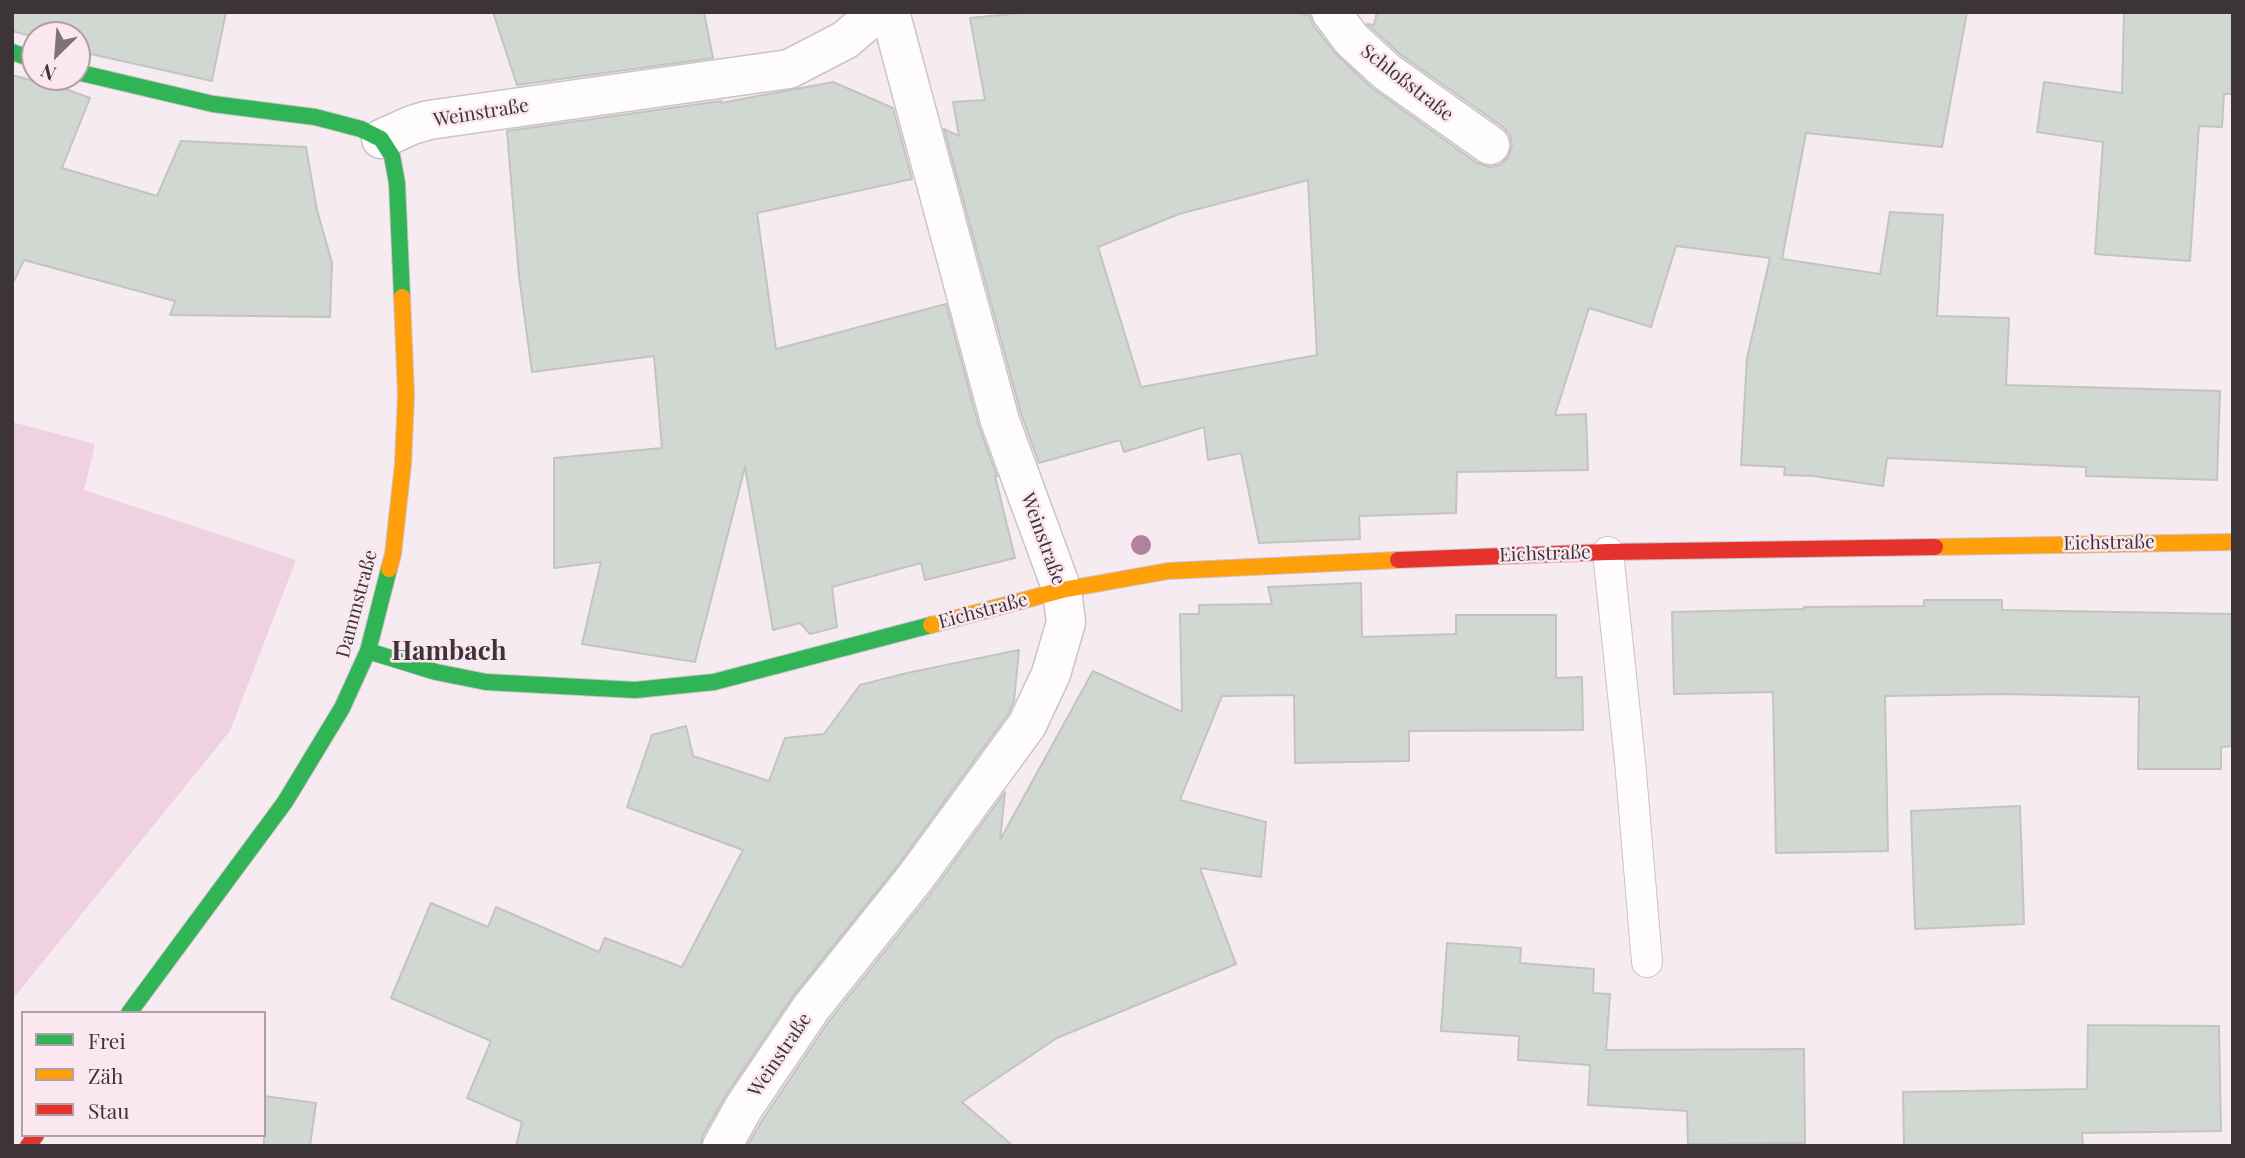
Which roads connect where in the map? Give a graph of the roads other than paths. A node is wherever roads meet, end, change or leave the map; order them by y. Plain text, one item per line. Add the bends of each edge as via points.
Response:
1 (878, 12) edge
2 (890, 12) edge
3 (1331, 12) edge
4 (91, 75) edge
5 (381, 139) junction
6 (1490, 145) dead end
7 (2233, 542) edge
8 (1608, 552) junction
9 (1062, 590) junction
10 (368, 651) junction
11 (1647, 962) dead end
12 (130, 1011) edge
13 (722, 1146) edge

1 - 5 street, Weinstraße via 845,40 789,69 429,120
2 - 9 street, Weinstraße via 1000,421
3 - 6 street, Schloßstraße via 1351,39 1387,72
4 - 5 street via 213,104 334,120
5 - 10 street, Dammstraße via 392,156 397,183 406,395 393,554
7 - 8 street, Eichstraße
8 - 9 street, Eichstraße via 1168,571
8 - 11 lane, Eichstraße
9 - 10 street, Eichstraße via 714,682 635,690 486,682
9 - 13 street, Weinstraße via 1066,622 1051,674 1027,725 915,878 811,1008
10 - 12 street, Dammstraße via 342,708 285,802

